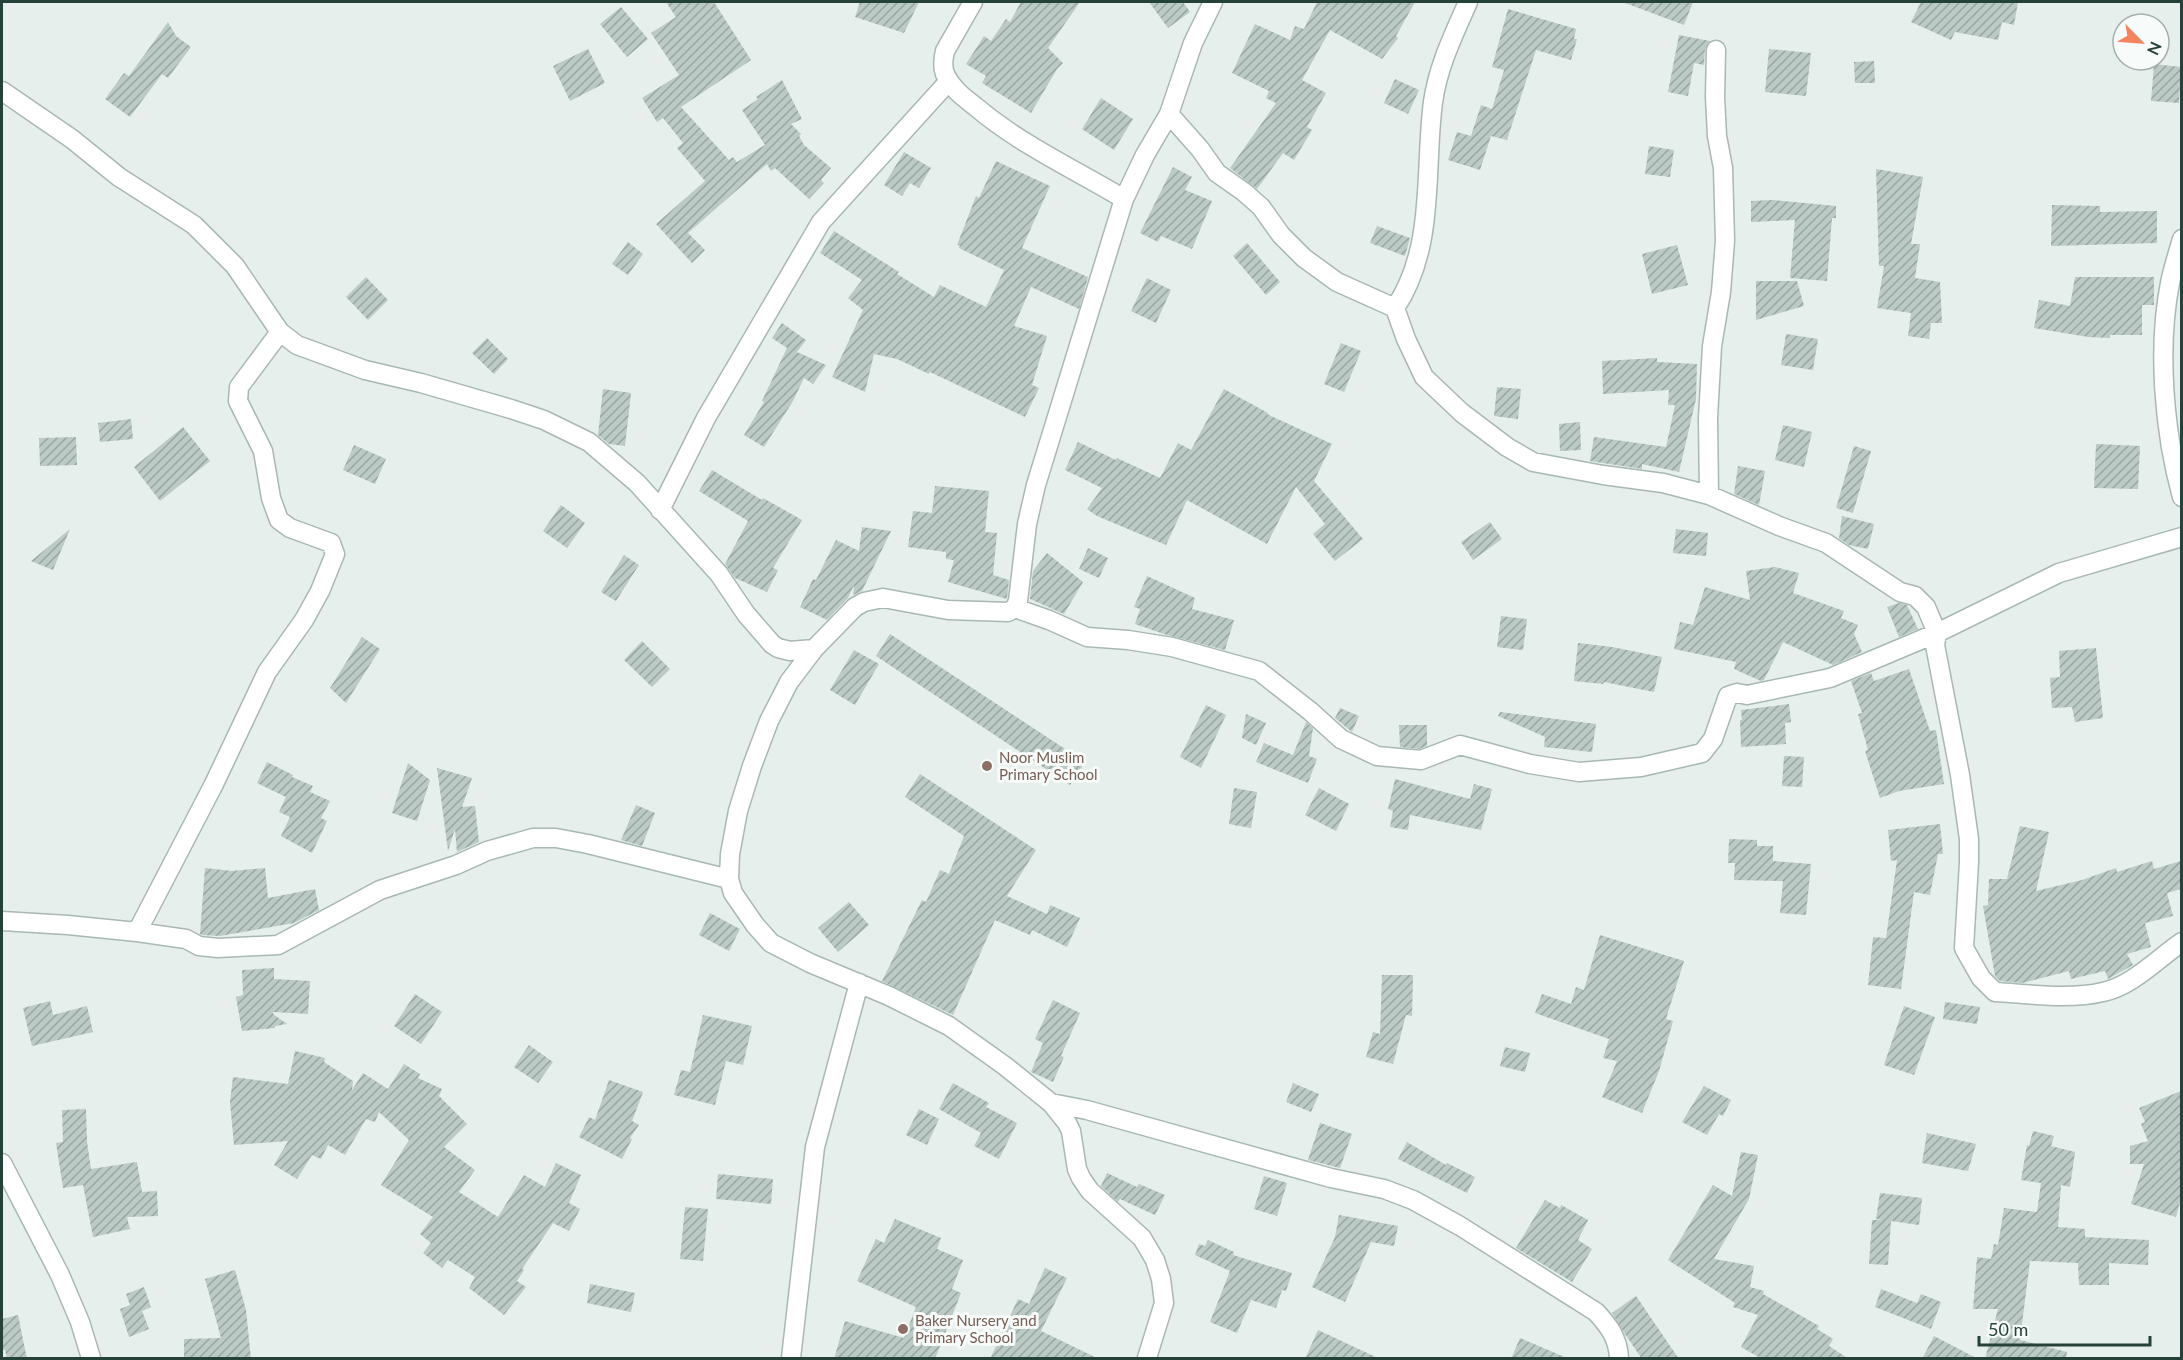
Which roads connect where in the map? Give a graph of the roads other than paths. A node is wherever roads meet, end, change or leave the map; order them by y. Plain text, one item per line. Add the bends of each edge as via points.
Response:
1 (973, 2) edge
2 (1213, 2) edge
3 (1468, 2) edge
4 (1716, 50) dead end
5 (949, 81) junction
6 (2, 91) edge
7 (1169, 114) junction
8 (1124, 199) junction
9 (2181, 238) edge
10 (1395, 308) junction
11 (280, 332) junction
12 (1709, 495) junction
13 (2181, 497) edge
14 (660, 510) junction
15 (2181, 537) edge
16 (1015, 608) junction
17 (1936, 633) junction
18 (814, 649) junction
19 (729, 879) junction
20 (2, 921) edge
21 (137, 932) junction
22 (2181, 942) edge
23 (859, 983) junction
24 (1051, 1103) junction
25 (2, 1163) edge
26 (91, 1359) edge
27 (791, 1359) edge
28 (1147, 1359) edge
29 (1620, 1359) edge

1 - 5 street via 945,51 944,71
2 - 7 street via 1193,43
3 - 10 street via 1437,77 1425,225 1413,271
4 - 12 street via 1715,97 1723,168 1725,241 1712,346
5 - 8 street via 986,115 1037,151
5 - 14 street via 821,222 706,418
6 - 11 street via 119,177 194,225 235,266
7 - 8 street
7 - 10 street via 1217,173 1261,207 1304,258 1337,282
8 - 16 street via 1036,485
9 - 13 street via 2170,284 2164,364 2172,452
10 - 12 street via 1424,377 1481,429 1533,462 1663,483
11 - 14 street via 297,345 365,370 511,409 574,433 604,453
11 - 21 street via 239,387 238,401 263,451 279,519 290,528 331,543 335,554 304,620 267,672
12 - 17 street via 1826,543 1900,592 1915,596 1926,608
14 - 18 street via 719,574 772,644 790,651
15 - 17 street via 2059,573
16 - 17 street via 1087,637 1172,647 1259,671 1341,739 1377,756 1421,760 1460,746 1579,772 1641,767 1702,753 1713,739 1728,696 1830,678
16 - 18 street via 1008,612 948,610 875,599 855,608
17 - 22 street via 1969,839 1964,948 1981,978 1995,992 2103,992 2127,982
18 - 19 street via 789,682 762,739 738,811
19 - 21 street via 588,844 533,838 380,890 278,945 218,948
19 - 23 street via 733,893 771,943
20 - 21 street
23 - 24 street via 949,1026
23 - 27 street via 815,1146
24 - 28 street via 1071,1131 1081,1178 1142,1239 1155,1260 1164,1303
24 - 29 street via 1384,1189 1413,1200 1596,1312 1611,1329
25 - 26 street via 60,1275

